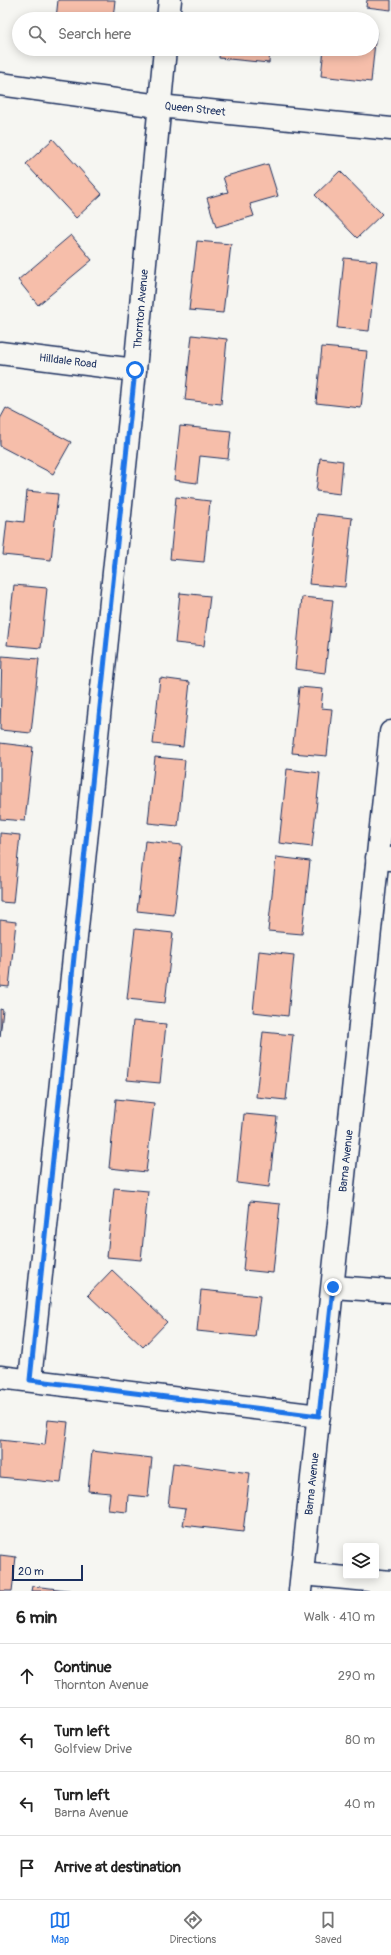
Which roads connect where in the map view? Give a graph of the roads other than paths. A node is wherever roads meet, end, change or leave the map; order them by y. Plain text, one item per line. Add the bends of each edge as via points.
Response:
1 (170, 0) edge
2 (169, 12) edge
3 (164, 56) edge
4 (0, 84) edge
5 (159, 106) junction
6 (391, 129) edge
7 (0, 353) edge
8 (135, 370) junction
9 (391, 732) edge
10 (384, 859) edge
11 (333, 1287) junction
12 (391, 1291) edge
13 (0, 1377) edge
14 (30, 1380) junction
15 (319, 1416) junction
16 (391, 1582) edge
17 (301, 1583) edge

1 - 2 street
3 - 5 street, Thornton Avenue
4 - 5 street, Queen Street
5 - 6 street, Queen Street
5 - 8 street, Thornton Avenue
7 - 8 street, Hilldale Road
8 - 14 street, Thornton Avenue
9 - 10 street, Barna Avenue
10 - 11 street, Barna Avenue
11 - 12 street
11 - 15 street, Barna Avenue
13 - 14 street
14 - 15 street
15 - 17 street, Barna Avenue
16 - 17 street

